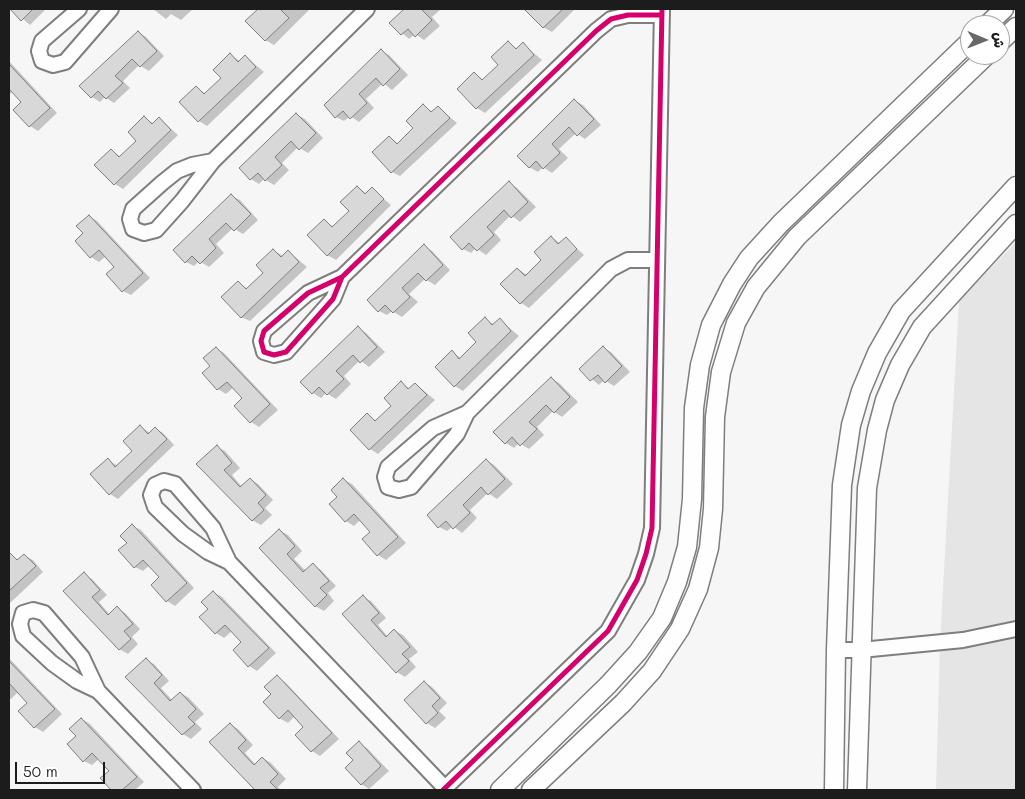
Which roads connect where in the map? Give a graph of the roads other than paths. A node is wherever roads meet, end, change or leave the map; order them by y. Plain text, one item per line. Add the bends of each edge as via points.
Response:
1 (79, 9) edge
2 (111, 9) edge
3 (367, 9) edge
4 (662, 12) edge
5 (960, 51) edge
6 (977, 65) edge
7 (213, 161) junction
8 (1016, 186) edge
9 (1016, 224) edge
10 (657, 260) junction
11 (342, 278) junction
12 (467, 413) junction
13 (229, 562) junction
14 (1016, 629) edge
15 (836, 650) junction
16 (861, 650) junction
17 (98, 691) junction
18 (566, 727) junction
19 (580, 743) junction
20 (444, 789) edge
21 (194, 790) edge
22 (500, 790) edge
23 (531, 790) edge
24 (834, 790) edge
25 (857, 790) edge

1 - 2 street via 42,41 39,51 42,61 53,65 65,62
3 - 7 street
4 - 10 street
4 - 11 street via 611,19 596,31
5 - 18 main road via 782,223 749,258 732,284 711,325 700,365 694,408 690,522 677,582 662,618 638,652
6 - 19 main road via 797,237 756,287 736,322 721,372 709,548 698,589 680,628 652,671
7 - 7 street via 192,164 162,183 133,209 130,219 133,229 144,232 156,230
8 - 15 main road via 901,311 860,391 842,485
9 - 16 main road via 922,327 885,400 867,488
10 - 12 street via 628,260 611,269
10 - 20 street via 652,528 637,580 608,632
11 - 11 street via 308,293 264,331 260,341 264,352 274,355 286,352 332,299
12 - 12 street via 433,428 388,467 385,476 388,487 399,490 411,487 457,434
13 - 13 street via 213,528 175,484 164,481 154,485 151,495 154,507 183,534
13 - 20 street
14 - 16 street via 963,640
15 - 16 street
15 - 24 main road
16 - 25 main road
17 - 17 street via 82,656 44,612 33,610 23,613 20,624 23,636 52,663
17 - 21 street
18 - 19 main road
18 - 22 main road
19 - 23 main road

